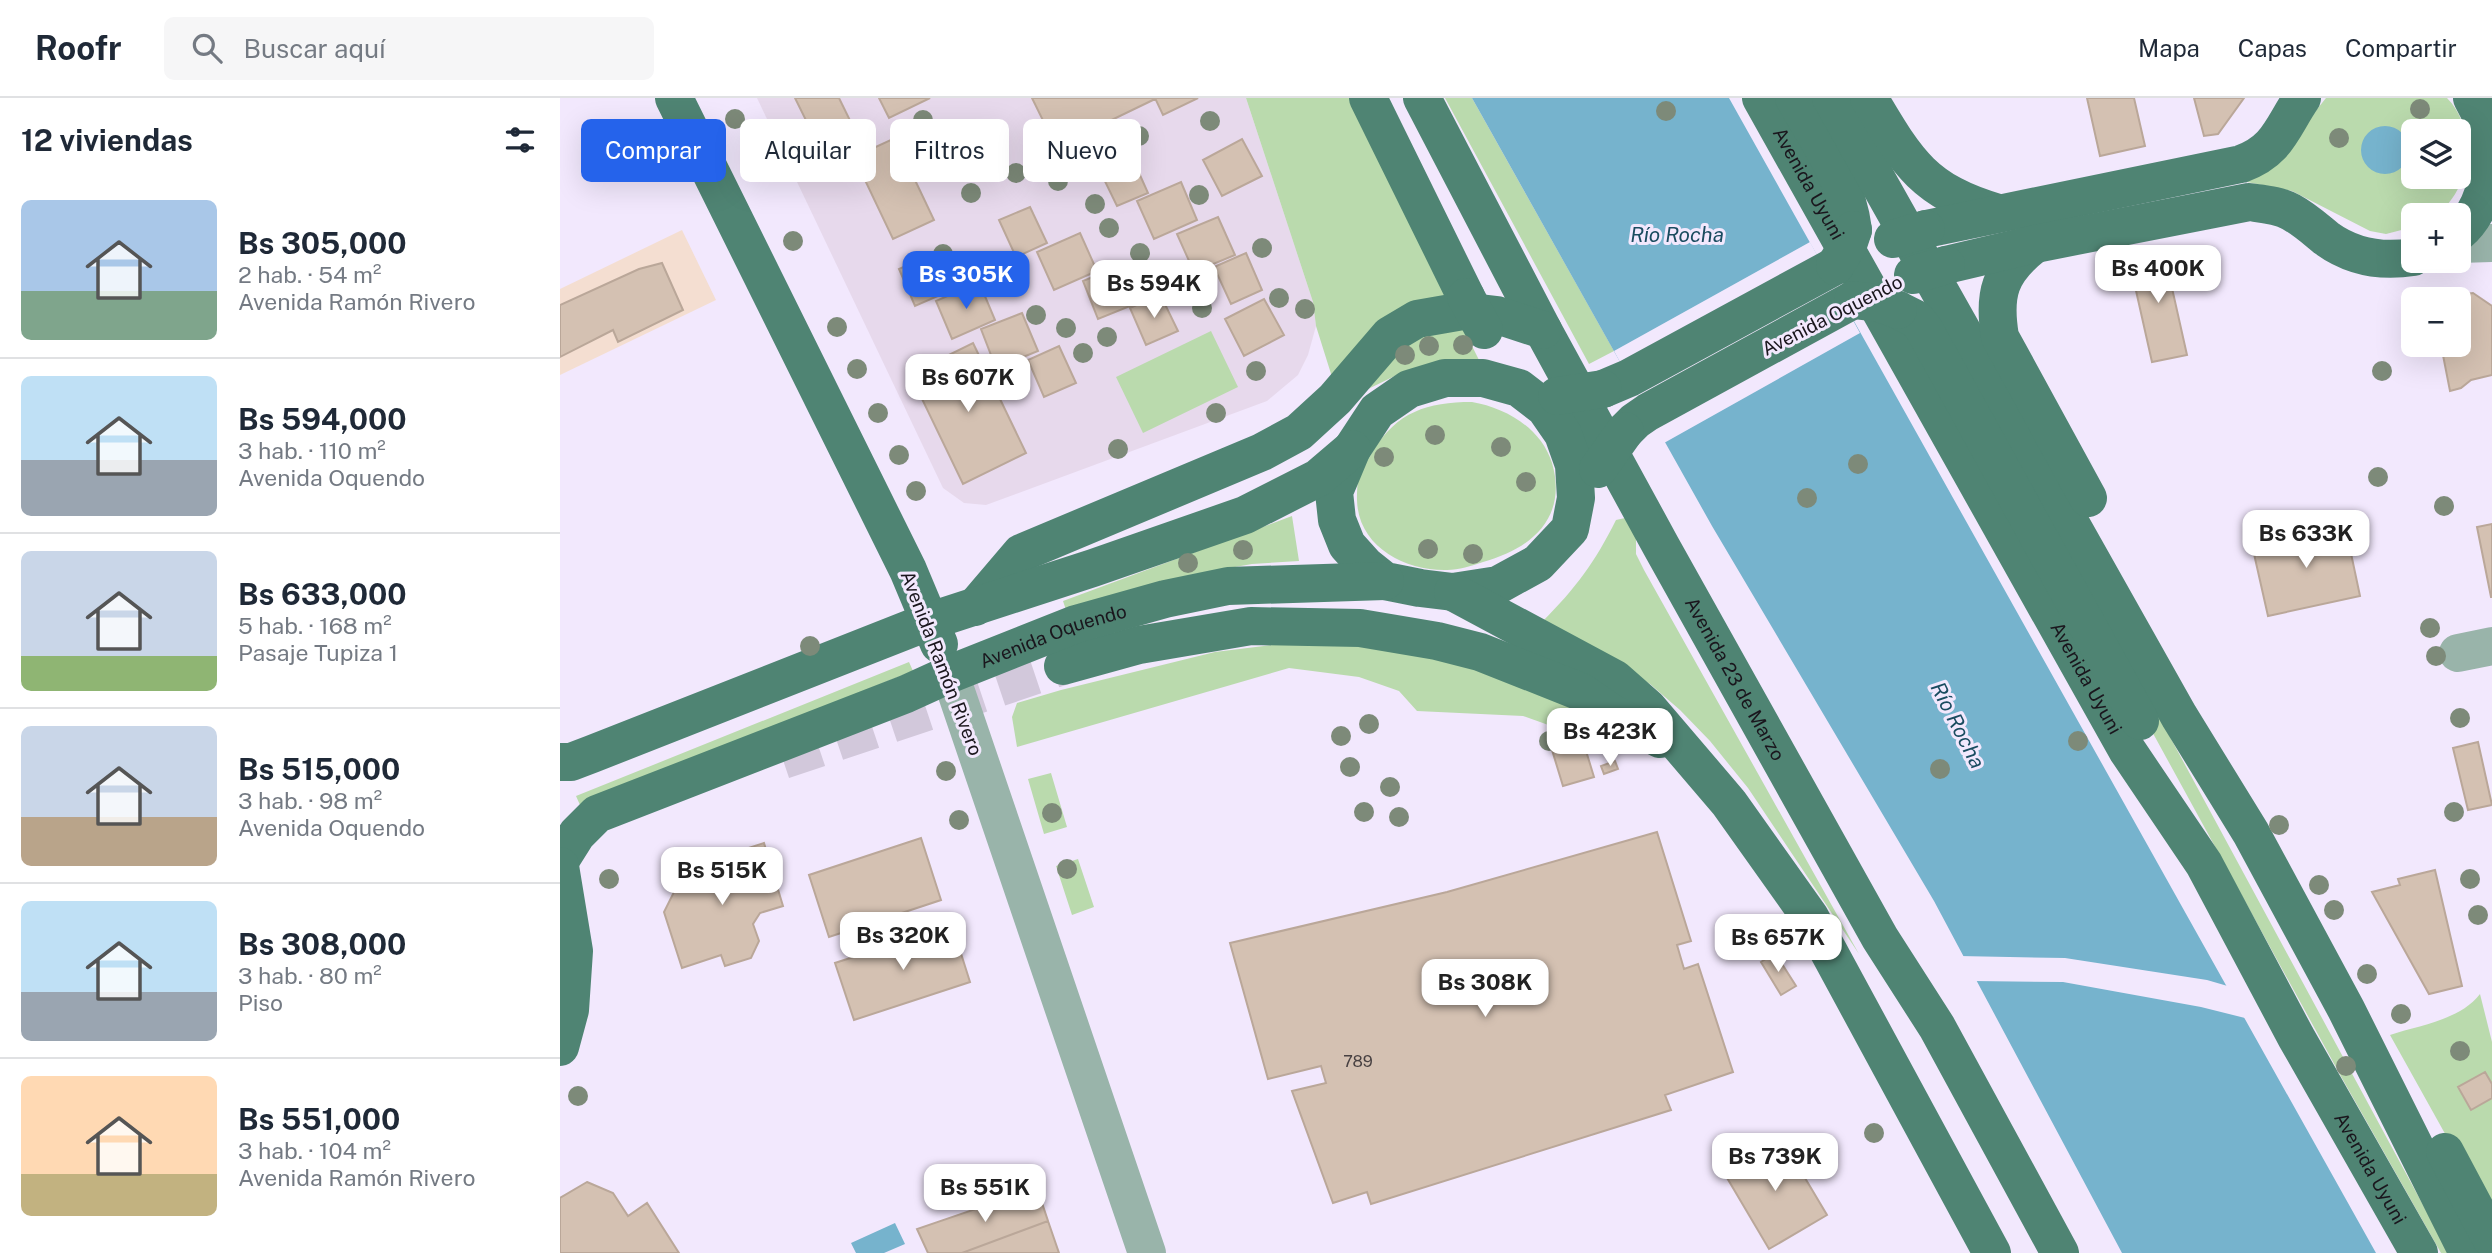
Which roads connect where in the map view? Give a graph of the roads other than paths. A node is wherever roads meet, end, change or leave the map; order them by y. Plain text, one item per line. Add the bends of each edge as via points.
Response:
1 (674, 98) edge
2 (1368, 98) edge
3 (1422, 98) edge
4 (1761, 98) edge
5 (1794, 98) edge
6 (1831, 98) edge
7 (1869, 98) edge
8 (2302, 98) edge
9 (2472, 98) edge
10 (1998, 213) junction
11 (2471, 215) edge
12 (2492, 243) edge
13 (2035, 244) junction
14 (2471, 244) edge
15 (1869, 251) junction
16 (2401, 258) edge
17 (1888, 286) junction
18 (1543, 330) junction
19 (1520, 388) junction
20 (1352, 449) junction
21 (1570, 529) junction
22 (1385, 581) junction
23 (1453, 592) junction
24 (975, 607) junction
25 (930, 621) junction
26 (1063, 666) tunnel mouth
27 (950, 674) junction
28 (1684, 753) junction
29 (560, 762) edge
30 (2251, 833) junction
31 (560, 863) edge
32 (2204, 864) junction
33 (1880, 938) junction
34 (560, 1047) edge
35 (2395, 1110) junction
36 (2492, 1240) edge
37 (1147, 1253) edge
38 (1992, 1253) edge
39 (2033, 1253) edge
40 (2060, 1253) edge
41 (2419, 1253) edge
42 (2468, 1253) edge

1 - 25 main road, Avenida Ramón Rivero
2 - 19 main road, bridge via 1466,297
3 - 18 main road, Avenida 23 de Marzo
4 - 32 main road, Avenida Uyuni via 2127,750
5 - 15 main road, bridge via 1850,208 1853,230 1848,245
6 - 30 main road via 2179,716
7 - 10 main road via 1898,147 1922,176 1949,195
8 - 10 main road, Avenida Oquendo via 2272,146 2241,164
9 - 11 main road via 2489,145 2489,174
10 - 15 main road, Avenida Oquendo
12 - 14 street
13 - 16 main road, Avenida Oquendo via 2249,202 2290,211 2354,253 2381,260
13 - 17 main road, Avenida Oquendo
13 - 30 main road via 2003,277 1996,312 2000,337 2200,705
15 - 19 main road, Avenida Oquendo, bridge via 1616,384 1557,396
17 - 21 main road, Avenida Oquendo, bridge via 1637,422 1598,470
17 - 32 main road, bridge via 1879,303 1916,319 1946,368 2148,735
18 - 24 main road via 1497,315 1463,311 1417,318 1390,335 1335,400 1299,432 1262,452 1021,552
18 - 33 main road, Avenida 23 de Marzo
19 - 20 main road via 1483,378 1445,378 1409,389 1377,411
19 - 21 main road via 1545,408 1563,435 1574,465 1576,498
20 - 22 main road via 1334,492 1337,520 1347,545
20 - 24 main road via 1318,478 1245,514
21 - 23 main road via 1538,563 1498,585
22 - 23 main road
22 - 27 main road, Avenida Oquendo via 1228,586 1166,599 1076,624
23 - 28 main road via 1615,679 1648,708
24 - 25 main road
25 - 27 main road, Avenida Ramón Rivero
25 - 29 main road via 592,754
26 - 28 main road via 1139,645 1251,626 1360,628 1437,640 1519,667 1581,692
27 - 31 main road, Avenida Oquendo via 597,814 577,834
27 - 37 street, Avenida Ramón Rivero
28 - 38 main road via 1729,803 1810,917
30 - 35 main road
31 - 34 main road via 574,951 570,1010
32 - 41 main road, Avenida Uyuni
33 - 39 main road via 1918,1039
33 - 40 main road, Avenida 23 de Marzo via 1937,1027
35 - 36 main road via 2441,1145
35 - 42 main road

